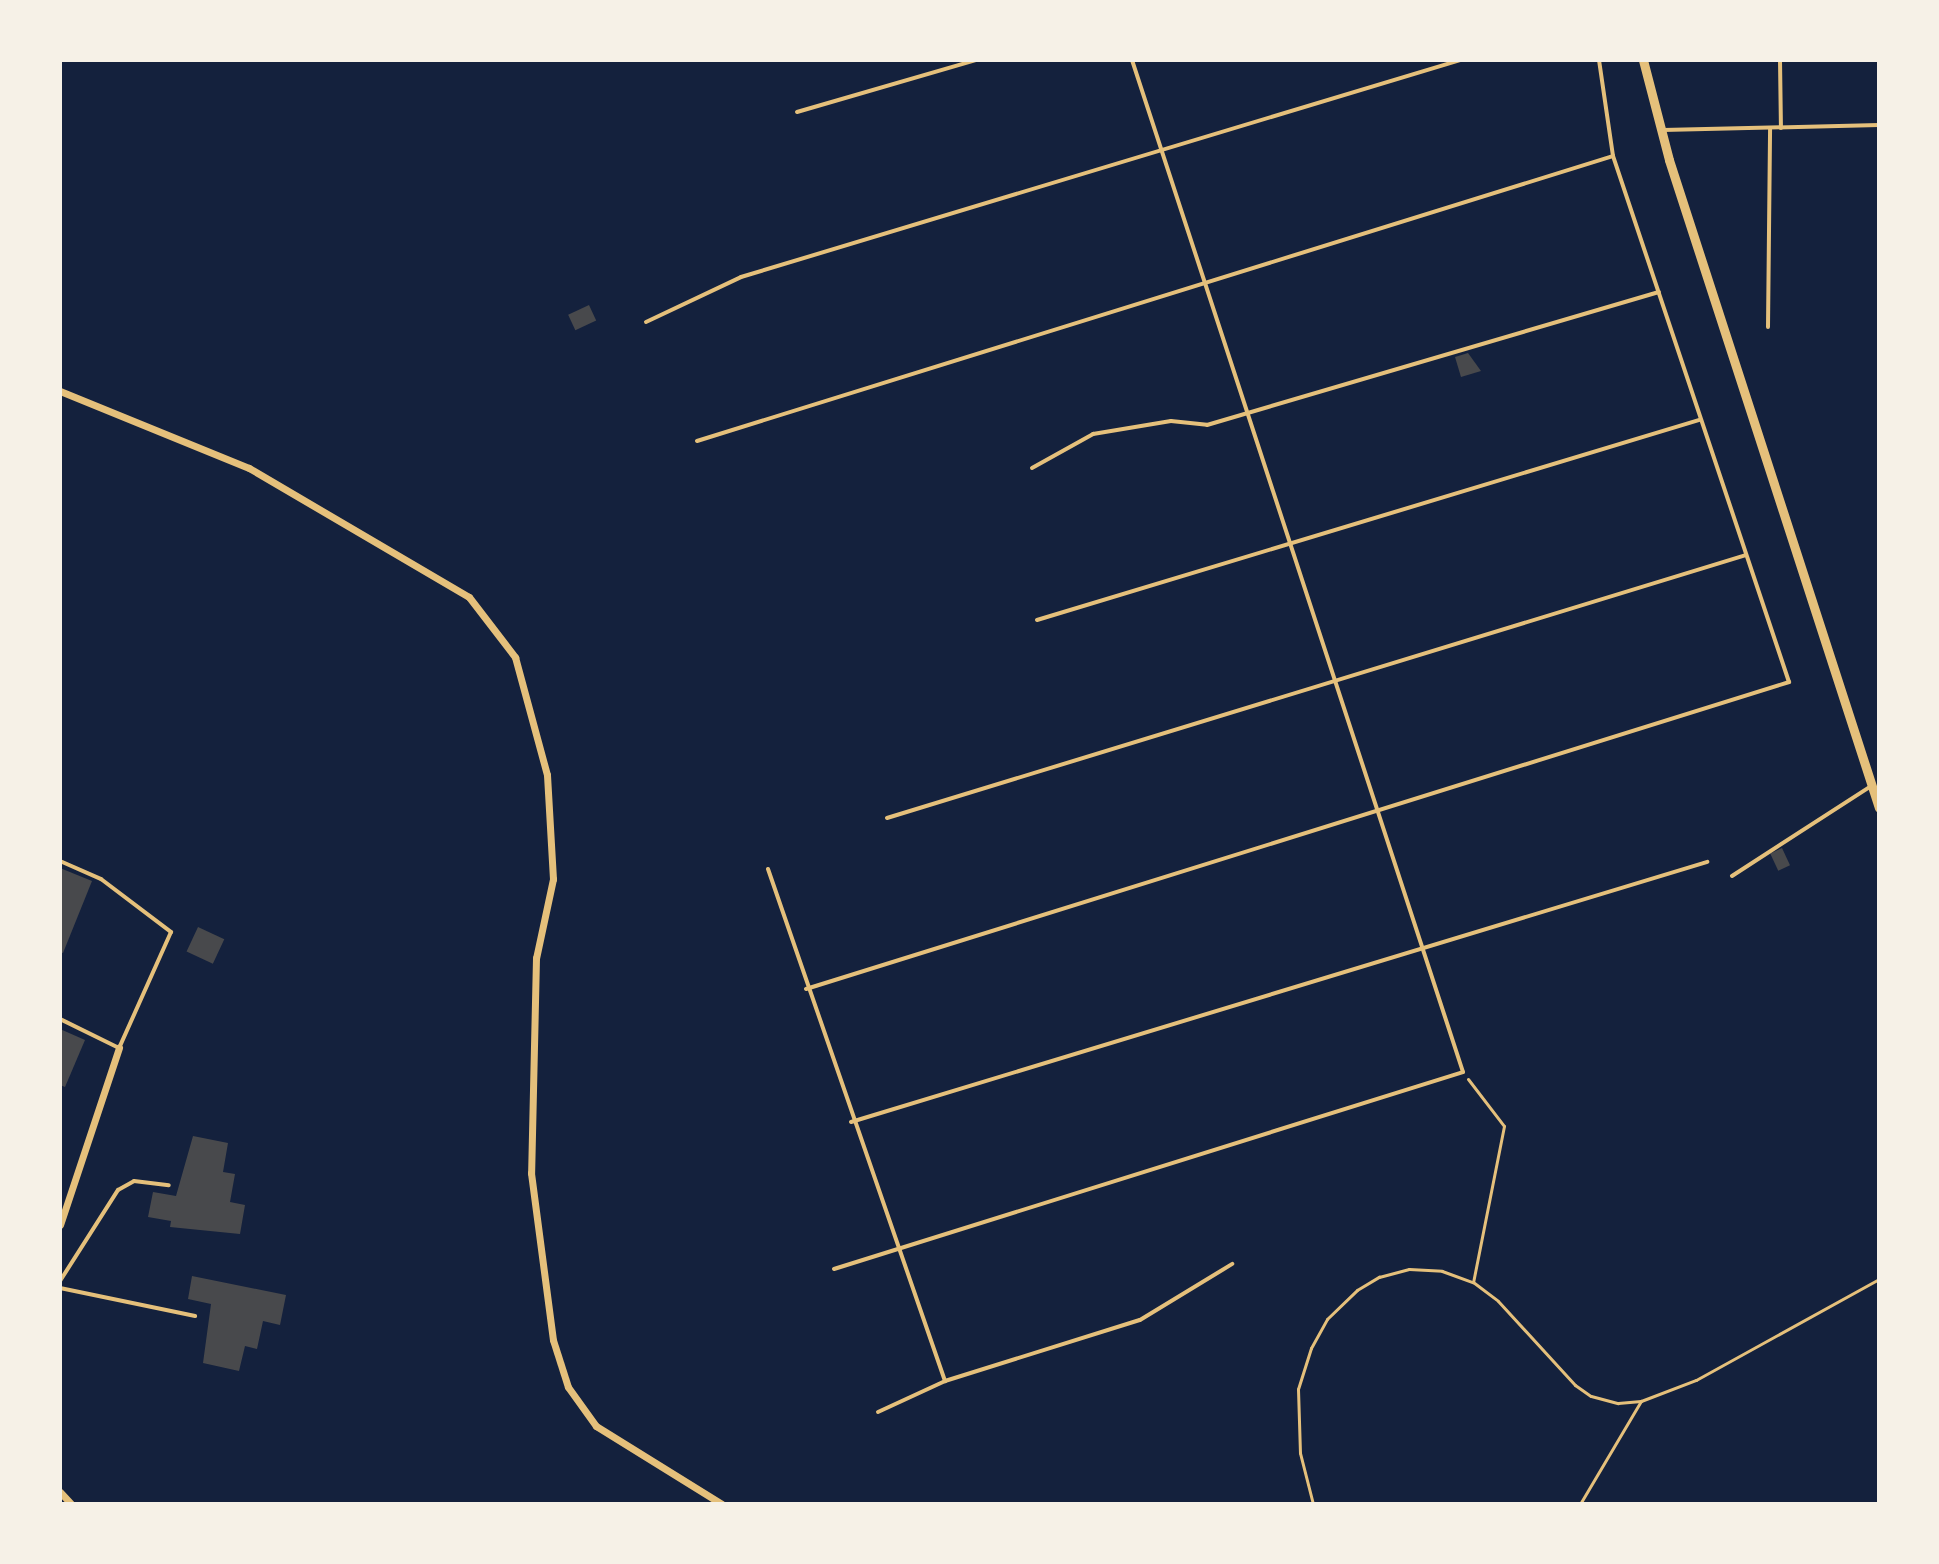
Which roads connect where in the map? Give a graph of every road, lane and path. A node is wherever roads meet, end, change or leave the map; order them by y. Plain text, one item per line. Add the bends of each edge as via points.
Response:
1 (976, 60) edge
2 (1132, 60) edge
3 (1460, 60) edge
4 (1599, 60) edge
5 (1643, 60) edge
6 (1780, 60) edge
7 (797, 112) dead end
8 (1879, 125) edge
9 (1770, 128) junction
10 (1781, 128) junction
11 (1661, 130) junction
12 (1162, 151) junction
13 (1613, 156) junction
14 (1204, 281) junction
15 (1659, 292) junction
16 (646, 322) dead end
17 (1768, 327) dead end
18 (60, 391) edge
19 (1247, 412) junction
20 (1699, 420) junction
21 (697, 441) dead end
22 (1032, 468) dead end
23 (1291, 547) junction
24 (1746, 555) junction
25 (1037, 620) dead end
26 (1334, 678) junction
27 (1872, 786) junction
28 (1879, 808) edge
29 (1379, 813) junction
30 (887, 818) dead end
31 (60, 861) edge
32 (1707, 862) dead end
33 (768, 869) dead end
34 (1732, 876) dead end
35 (1423, 947) junction
36 (806, 989) junction
37 (60, 1019) edge
38 (119, 1048) junction
39 (1463, 1072) junction
40 (851, 1122) junction
41 (169, 1185) dead end
42 (60, 1225) edge
43 (900, 1248) junction
44 (1232, 1264) dead end
45 (834, 1269) dead end
46 (1879, 1279) edge
47 (60, 1281) edge
48 (1473, 1282) junction
49 (60, 1288) edge
50 (195, 1316) dead end
51 (945, 1381) junction
52 (1641, 1401) junction
53 (878, 1412) dead end
54 (60, 1492) edge
55 (71, 1504) edge
56 (722, 1504) edge
57 (1313, 1504) edge
58 (1580, 1504) edge

1 - 7 lane
2 - 12 lane
3 - 12 lane
4 - 13 lane
5 - 11 street
6 - 10 lane
8 - 10 lane
9 - 10 lane
9 - 11 lane
9 - 17 lane
11 - 27 street
12 - 14 lane
12 - 16 lane via 741,277
13 - 14 lane
13 - 15 lane
14 - 19 lane
14 - 21 lane
15 - 19 lane
15 - 20 lane
18 - 56 street via 277,484 469,597 515,657 547,775 553,879 536,958 531,1173 553,1340 568,1387 596,1426
19 - 22 lane via 1207,425 1171,421 1093,434
19 - 23 lane
20 - 23 lane
20 - 24 lane
23 - 25 lane
23 - 26 lane
24 - 26 lane
24 - 29 lane via 1789,682
26 - 29 lane
26 - 30 lane
27 - 28 street
27 - 34 lane
29 - 35 lane
29 - 36 lane
31 - 38 lane via 101,879 171,932
32 - 35 lane
33 - 36 lane
35 - 39 lane
35 - 40 lane
36 - 40 lane
37 - 38 lane
38 - 42 street
39 - 43 lane
39 - 48 path via 1504,1126
40 - 43 lane
41 - 47 lane via 134,1181 118,1190
43 - 45 lane
43 - 51 lane
44 - 51 lane via 1140,1320
46 - 52 path via 1696,1380
48 - 52 path via 1498,1301 1575,1385 1618,1403
48 - 57 path via 1442,1271 1409,1269 1357,1290 1327,1319 1298,1389 1300,1453
49 - 50 lane
51 - 53 lane
52 - 58 path
54 - 55 street

